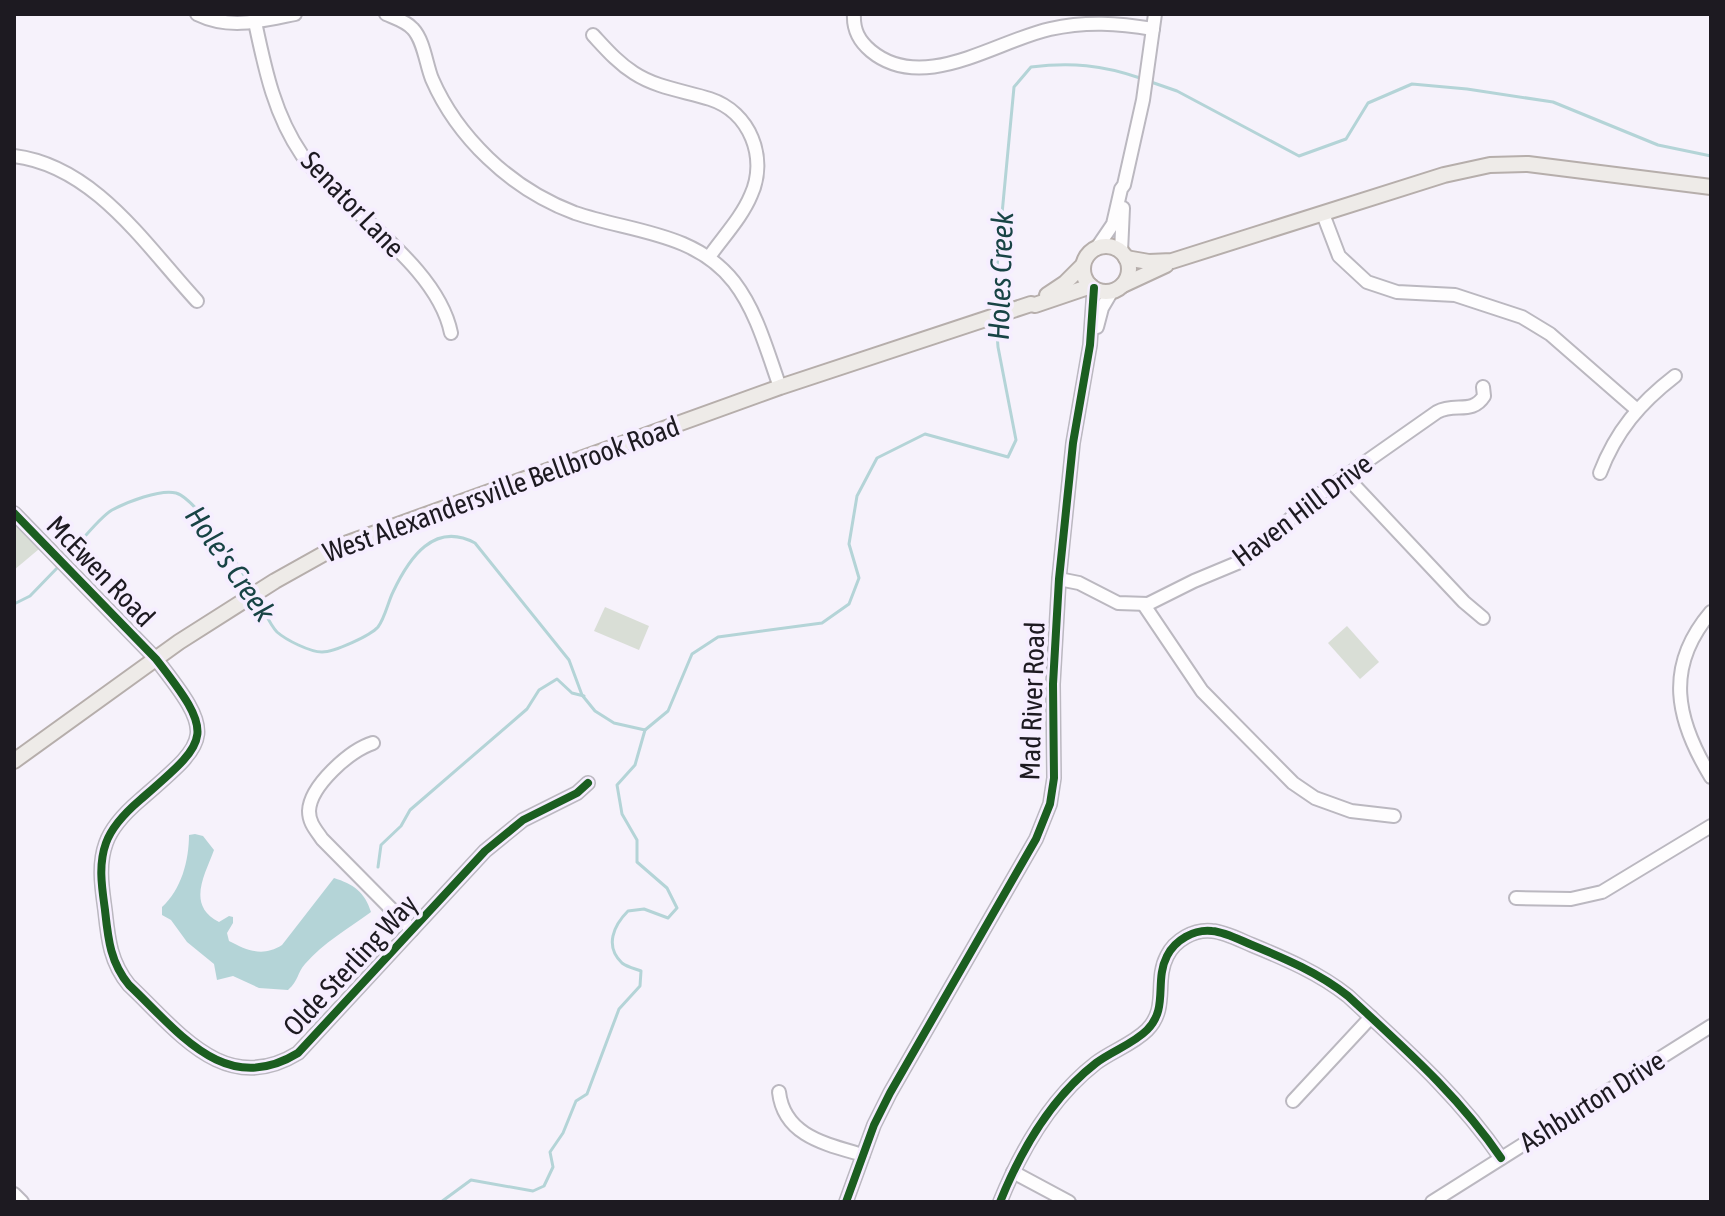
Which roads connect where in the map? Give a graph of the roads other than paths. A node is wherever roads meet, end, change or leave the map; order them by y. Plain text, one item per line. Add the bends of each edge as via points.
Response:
1 (197, 14) edge
2 (295, 14) edge
3 (386, 14) edge
4 (418, 14) edge
5 (854, 14) edge
6 (1155, 14) edge
7 (255, 22) junction
8 (411, 27) junction
9 (1153, 29) junction
10 (593, 35) dead end
11 (14, 156) edge
12 (1124, 185) junction
13 (1711, 187) edge
14 (1323, 214) junction
15 (1096, 249) junction
16 (1123, 255) junction
17 (709, 257) junction
18 (1172, 261) junction
19 (1083, 265) junction
20 (1092, 287) junction
21 (1116, 288) junction
22 (197, 301) dead end
23 (1031, 304) junction
24 (451, 333) dead end
25 (1090, 345) junction
26 (1675, 376) dead end
27 (780, 387) junction
28 (1483, 387) dead end
29 (1636, 409) junction
30 (1600, 473) dead end
31 (1339, 481) junction
32 (14, 513) edge
33 (1059, 579) junction
34 (1144, 605) junction
35 (1711, 612) edge
36 (1483, 618) dead end
37 (156, 659) junction
38 (373, 743) dead end
39 (14, 761) edge
40 (1711, 777) edge
41 (588, 783) dead end
42 (1394, 816) dead end
43 (1711, 826) edge
44 (1516, 898) dead end
45 (412, 930) junction
46 (1371, 1017) junction
47 (1711, 1026) edge
48 (779, 1092) dead end
49 (1293, 1101) dead end
50 (863, 1155) junction
51 (1501, 1158) junction
52 (1013, 1172) junction
53 (14, 1194) edge
54 (22, 1202) edge
55 (846, 1202) edge
56 (1000, 1202) edge
57 (1069, 1202) edge
58 (1432, 1202) edge

1 - 7 street via 226,23
2 - 7 street
3 - 8 street
4 - 8 street
5 - 9 street via 856,33 866,47 890,63 915,68 1079,24
6 - 9 street
7 - 24 street, Senator Lane via 265,73 286,129 316,172 417,272 444,309
8 - 17 street via 450,113 483,154 519,183 577,213 656,233
9 - 12 street
10 - 17 street via 635,74 721,104 747,127 757,155 753,192
11 - 22 street via 51,167 109,204
12 - 15 street via 1113,224
12 - 16 street
13 - 14 main road via 1556,167 1490,165
14 - 18 main road
14 - 29 street via 1339,256 1367,282 1397,292 1455,295 1522,317 1550,334
15 - 16 main road via 1110,246
15 - 19 main road, West Alexandersville Bellbrook Road
16 - 18 main road
16 - 21 main road via 1128,276
17 - 27 street via 746,299
18 - 21 main road
19 - 20 main road
19 - 23 main road, West Alexandersville Bellbrook Road
20 - 21 main road, West Alexandersville Bellbrook Road
20 - 23 main road, West Alexandersville Bellbrook Road
20 - 25 street, Mad River Road
21 - 25 street, Mad River Road via 1102,308
23 - 27 main road, West Alexandersville Bellbrook Road
25 - 33 street, Mad River Road
26 - 29 street
27 - 37 main road, West Alexandersville Bellbrook Road via 355,539 313,558
28 - 31 street, Haven Hill Drive via 1484,396 1473,408 1445,407
29 - 30 street
31 - 34 street, Haven Hill Drive via 1242,561
31 - 36 street via 1354,485
32 - 37 street, McEwen Road
33 - 34 street via 1118,603
33 - 50 street, Mad River Road via 1050,804 1036,839 890,1093
34 - 42 street via 1202,691 1293,783 1351,811
35 - 40 street via 1691,642 1680,694 1690,741
37 - 39 main road, West Alexandersville Bellbrook Road
37 - 45 street, Olde Sterling Way via 193,711 198,738 187,758 129,810 106,843 101,878 109,947 129,985 211,1059 260,1068 307,1047
38 - 45 street via 358,749 320,786 309,814 322,839
41 - 45 street, Olde Sterling Way via 508,831
43 - 44 street via 1602,892 1571,899
46 - 49 street
46 - 51 street via 1451,1092
46 - 52 street via 1316,973 1234,937 1210,930 1191,934 1167,955 1160,1008 1152,1024 1078,1078 1033,1134
47 - 51 street, Ashburton Drive
48 - 50 street via 784,1112 798,1130
50 - 55 street, Mad River Road
51 - 58 street, Ashburton Drive
52 - 56 street
52 - 57 street
53 - 54 street

